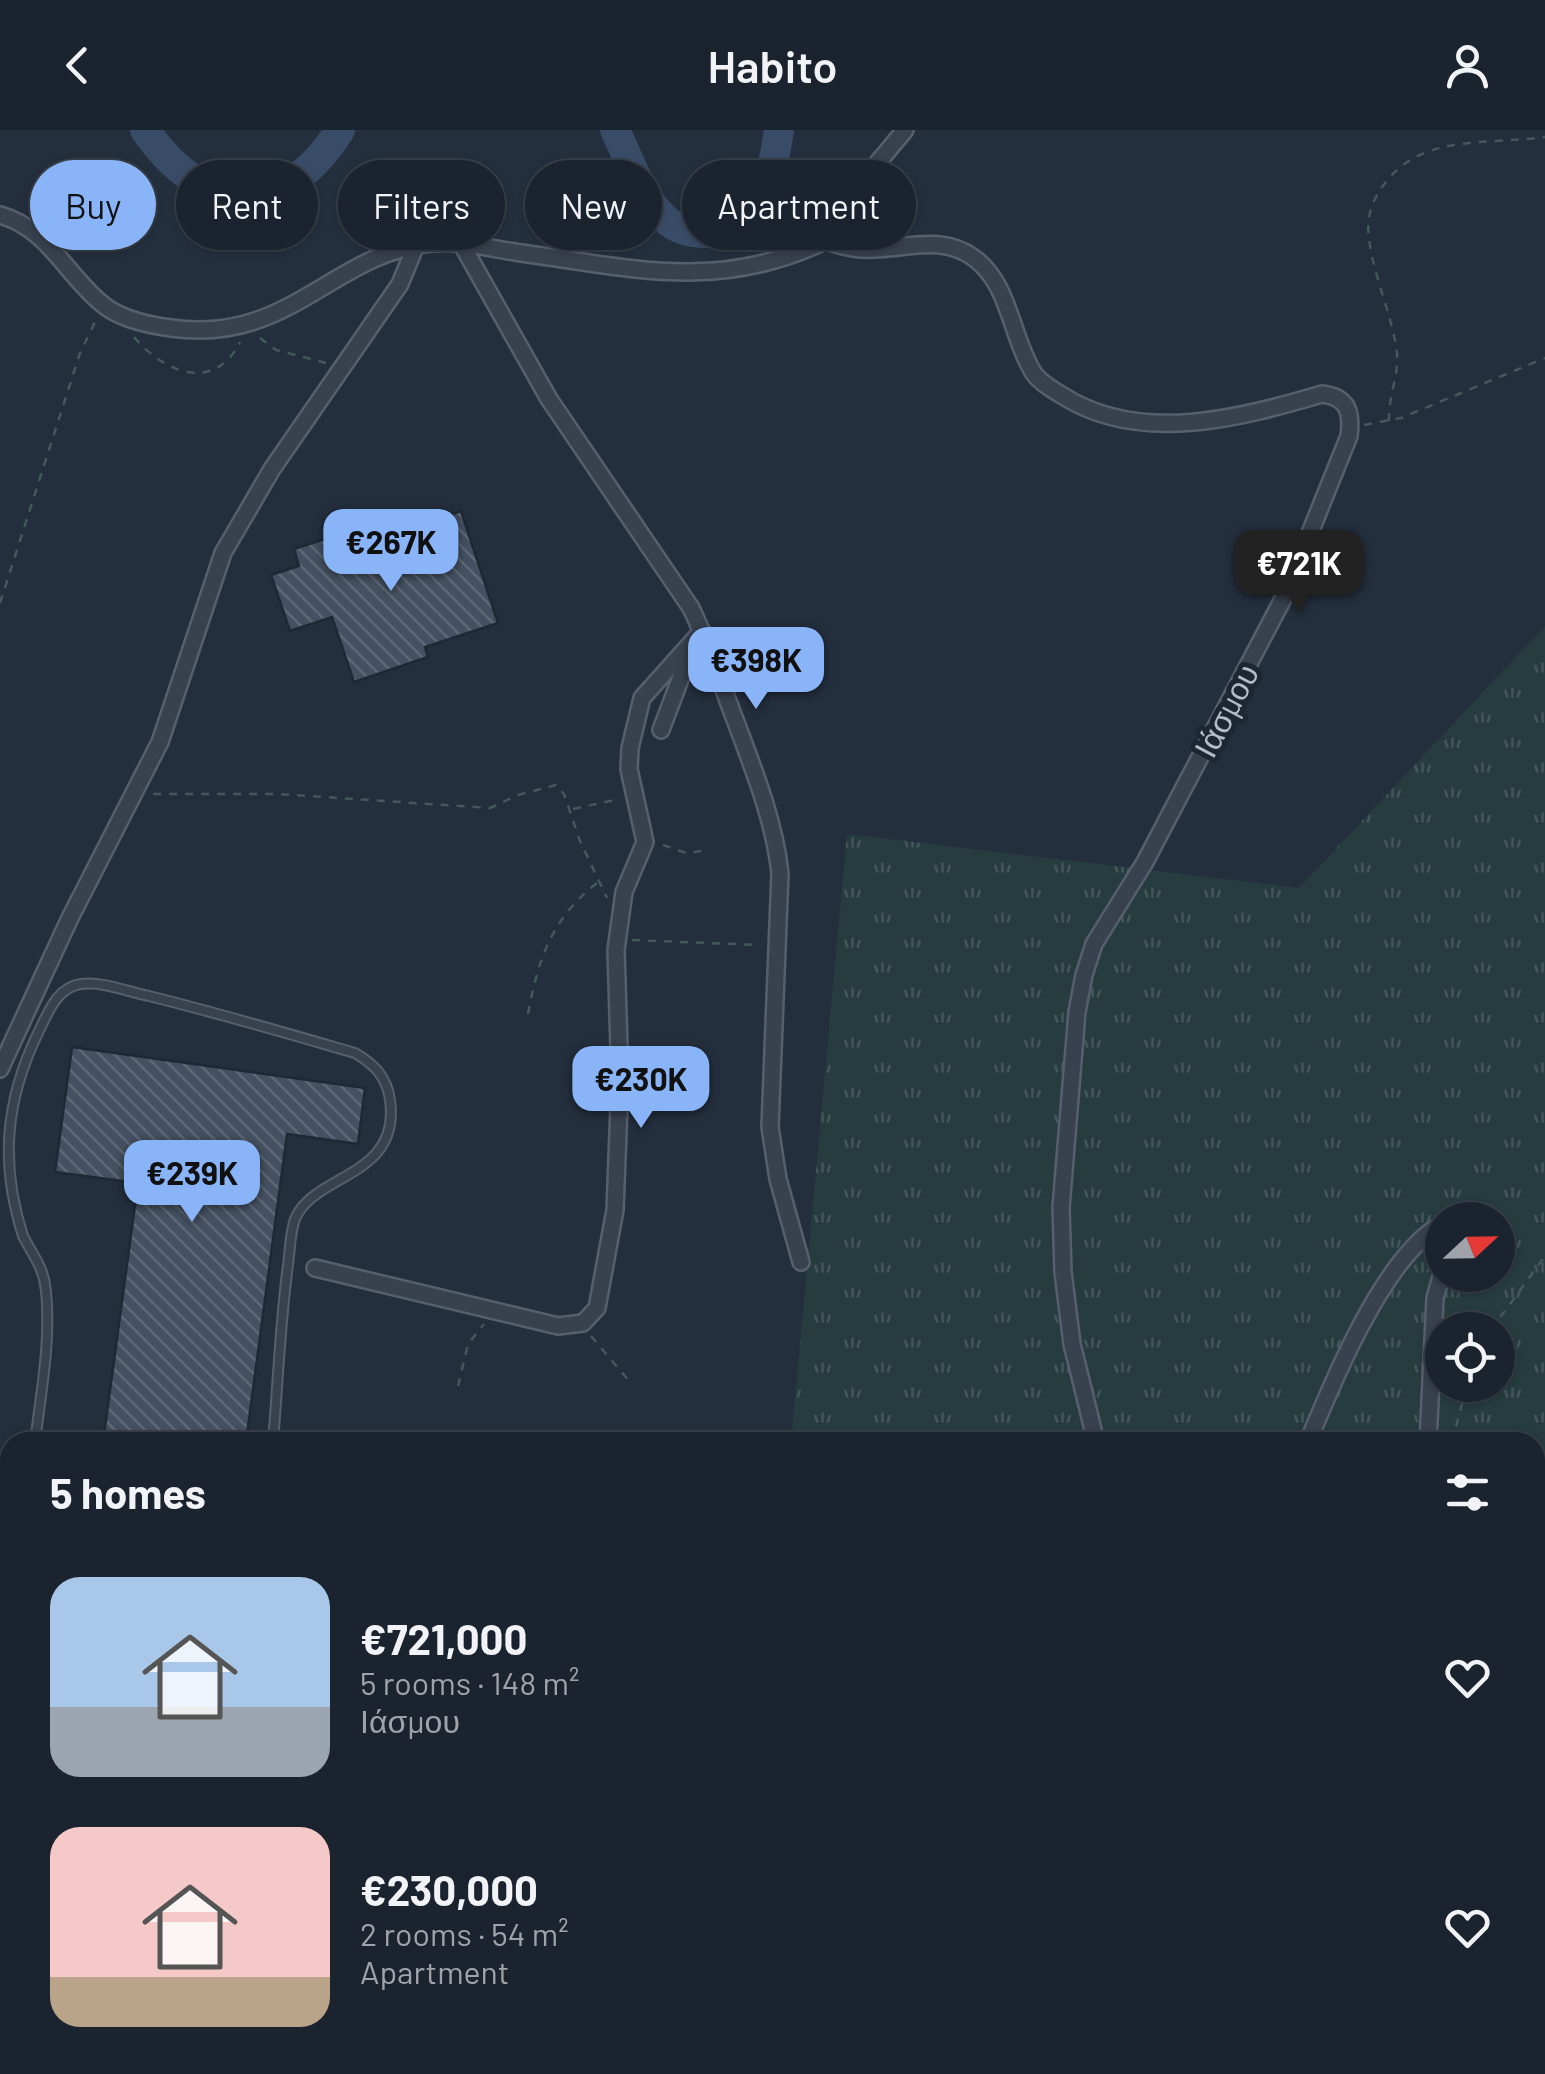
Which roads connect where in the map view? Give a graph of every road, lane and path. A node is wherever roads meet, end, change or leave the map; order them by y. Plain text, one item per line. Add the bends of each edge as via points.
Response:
1 (905, 130) edge
2 (1545, 137) edge
3 (880, 160) edge
4 (0, 215) edge
5 (916, 246) edge
6 (505, 249) edge
7 (393, 250) edge
8 (414, 250) edge
9 (465, 250) edge
10 (805, 250) edge
11 (110, 309) junction
12 (249, 324) junction
13 (1545, 358) edge
14 (342, 367) junction
15 (1389, 421) junction
16 (1351, 422) junction
17 (0, 604) edge
18 (699, 634) junction
19 (661, 730) dead end
20 (634, 794) junction
21 (132, 797) junction
22 (570, 809) junction
23 (644, 834) junction
24 (710, 850) dead end
25 (599, 881) junction
26 (619, 916) junction
27 (778, 936) junction
28 (617, 940) junction
29 (528, 1014) dead end
30 (0, 1069) edge
31 (1425, 1235) edge
32 (1545, 1256) edge
33 (800, 1262) dead end
34 (316, 1268) dead end
35 (1437, 1292) edge
36 (498, 1311) junction
37 (1505, 1312) edge
38 (583, 1324) junction
39 (629, 1380) dead end
40 (458, 1386) dead end
41 (1463, 1402) edge
42 (36, 1432) edge
43 (274, 1432) edge
44 (1094, 1432) edge
45 (1312, 1432) edge
46 (1428, 1432) edge
47 (1455, 1432) edge

1 - 3 street
2 - 15 path via 1441,147 1408,161 1371,205 1369,238 1398,358
4 - 11 street via 35,232
5 - 16 street via 936,244 972,256 989,271 1034,376 1090,412 1152,422 1223,421 1322,394 1347,404
6 - 10 street via 685,274 756,266
7 - 12 street
8 - 14 street via 400,284
9 - 18 street via 549,399 672,578
11 - 12 street via 174,328
11 - 12 path via 157,357 200,375 236,352
11 - 17 path via 80,353
12 - 14 path via 276,350
13 - 15 path
14 - 21 street via 224,553 160,742
15 - 16 path
16 - 44 street, Ιάσμου via 1284,595 1145,862 1094,944 1084,975 1062,1208 1063,1272
18 - 19 street
18 - 20 street via 642,698 630,748
18 - 27 street via 776,842
20 - 22 path
20 - 23 street
21 - 22 path via 278,794 490,808 556,785
21 - 30 street
22 - 25 path
23 - 24 path via 673,851
23 - 26 street
25 - 26 path
25 - 29 path via 555,927
26 - 28 street
27 - 28 path via 746,946
27 - 33 street via 770,1127
28 - 38 street via 616,1210 597,1308
31 - 45 street via 1383,1288
32 - 37 path
34 - 36 street
35 - 46 street
36 - 38 street via 558,1326
36 - 40 path via 468,1344
38 - 39 path
41 - 47 path
42 - 43 lane via 48,1306 42,1265 23,1238 2,1180 0,1149 21,1068 50,1010 67,988 90,983 355,1053 388,1088 391,1116 383,1144 302,1208 293,1226

